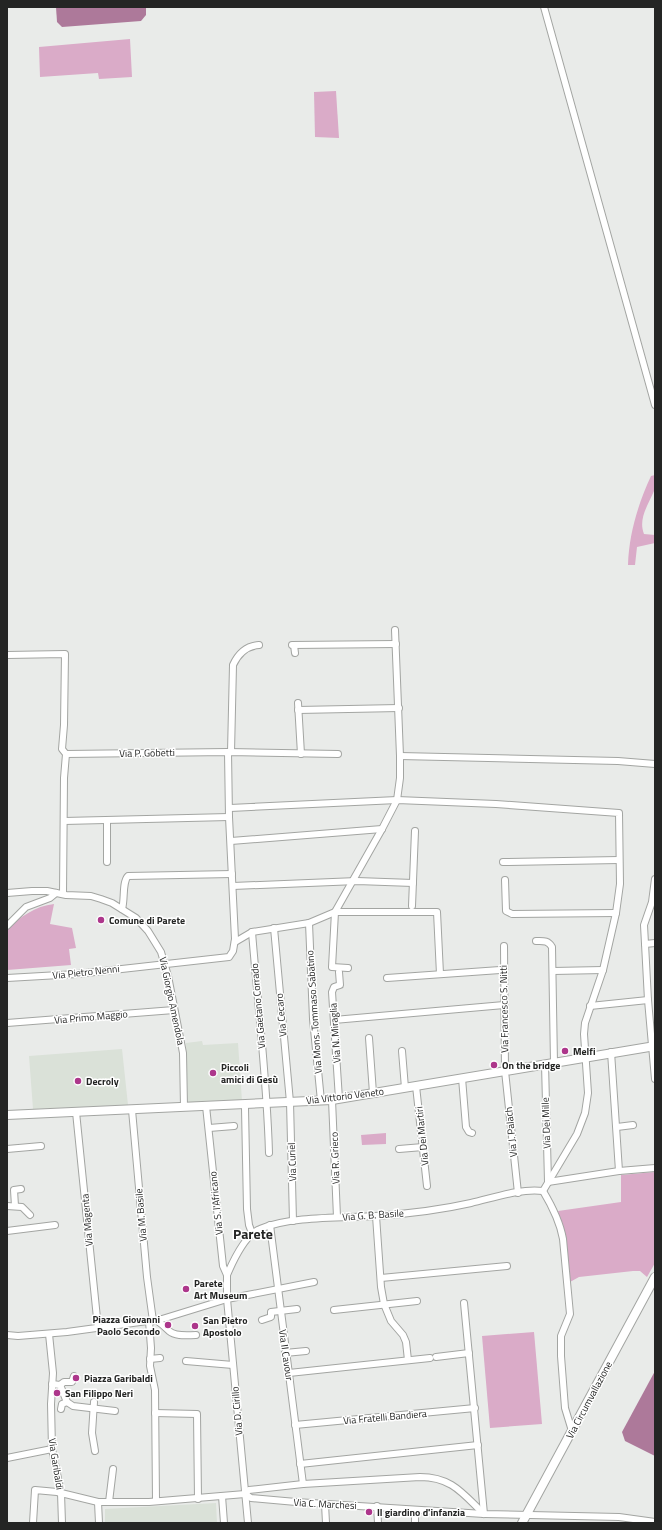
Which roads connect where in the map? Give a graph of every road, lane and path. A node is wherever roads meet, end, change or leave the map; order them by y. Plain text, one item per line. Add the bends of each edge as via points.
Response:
1 (544, 7) edge
2 (655, 405) edge
3 (395, 630) dead end
4 (259, 644) dead end
5 (396, 644) junction
6 (295, 653) dead end
7 (7, 654) edge
8 (298, 703) dead end
9 (399, 708) junction
10 (298, 710) junction
11 (230, 752) junction
12 (66, 754) junction
13 (302, 754) junction
14 (338, 754) dead end
15 (400, 756) junction
16 (655, 764) edge
17 (397, 800) junction
18 (230, 808) junction
19 (229, 817) junction
20 (107, 820) junction
21 (64, 821) junction
22 (382, 829) junction
23 (415, 831) dead end
24 (230, 841) junction
25 (619, 860) junction
26 (107, 862) dead end
27 (504, 862) dead end
28 (232, 874) junction
29 (655, 879) edge
30 (506, 880) dead end
31 (353, 881) junction
32 (413, 883) junction
33 (233, 886) junction
34 (7, 893) edge
35 (59, 894) junction
36 (412, 906) dead end
37 (122, 909) junction
38 (335, 912) junction
39 (616, 913) junction
40 (309, 923) junction
41 (7, 926) edge
42 (274, 928) junction
43 (252, 932) junction
44 (536, 941) dead end
45 (235, 942) junction
46 (655, 943) edge
47 (645, 944) junction
48 (504, 946) dead end
49 (165, 963) junction
50 (348, 968) dead end
51 (500, 970) dead end
52 (603, 970) junction
53 (553, 971) junction
54 (339, 972) dead end
55 (440, 974) junction
56 (7, 978) edge
57 (387, 978) dead end
58 (648, 992) junction
59 (655, 992) edge
60 (648, 1000) junction
61 (504, 1005) junction
62 (590, 1006) junction
63 (174, 1010) junction
64 (334, 1020) junction
65 (7, 1023) edge
66 (369, 1038) dead end
67 (654, 1046) edge
68 (402, 1051) dead end
69 (611, 1052) junction
70 (586, 1058) junction
71 (554, 1063) junction
72 (545, 1064) junction
73 (506, 1071) junction
74 (462, 1078) junction
75 (655, 1079) edge
76 (416, 1086) junction
77 (405, 1088) junction
78 (373, 1093) junction
79 (336, 1099) junction
80 (321, 1100) junction
81 (290, 1102) junction
82 (268, 1103) junction
83 (245, 1105) junction
84 (206, 1106) junction
85 (184, 1107) junction
86 (132, 1110) junction
87 (76, 1112) junction
88 (7, 1115) edge
89 (633, 1125) dead end
90 (234, 1126) dead end
91 (616, 1127) junction
92 (208, 1128) junction
93 (472, 1133) dead end
94 (41, 1146) dead end
95 (423, 1147) junction
96 (7, 1149) edge
97 (399, 1149) dead end
98 (269, 1154) dead end
99 (655, 1168) edge
100 (619, 1171) junction
101 (548, 1182) junction
102 (428, 1186) dead end
103 (21, 1189) dead end
104 (543, 1191) junction
105 (518, 1193) junction
106 (7, 1206) edge
107 (15, 1206) junction
108 (30, 1214) dead end
109 (376, 1216) junction
110 (337, 1217) junction
111 (294, 1221) junction
112 (55, 1225) dead end
113 (270, 1225) junction
114 (7, 1231) edge
115 (252, 1233) junction
116 (507, 1266) dead end
117 (227, 1274) junction
118 (655, 1277) edge
119 (381, 1278) junction
120 (314, 1282) dead end
121 (278, 1289) junction
122 (227, 1299) junction
123 (417, 1301) dead end
124 (464, 1303) dead end
125 (384, 1304) junction
126 (297, 1309) dead end
127 (280, 1310) junction
128 (334, 1310) dead end
129 (262, 1320) dead end
130 (153, 1321) junction
131 (98, 1328) junction
132 (49, 1334) junction
133 (196, 1335) dead end
134 (7, 1336) edge
135 (306, 1351) dead end
136 (286, 1353) junction
137 (469, 1353) junction
138 (160, 1358) dead end
139 (150, 1359) junction
140 (186, 1360) dead end
141 (408, 1360) junction
142 (233, 1365) junction
143 (289, 1373) junction
144 (74, 1376) dead end
145 (52, 1384) junction
146 (60, 1385) junction
147 (68, 1402) junction
148 (94, 1405) junction
149 (475, 1408) junction
150 (61, 1409) dead end
151 (115, 1411) dead end
152 (155, 1413) junction
153 (295, 1425) junction
154 (572, 1431) junction
155 (478, 1444) junction
156 (52, 1449) junction
157 (95, 1451) dead end
158 (7, 1458) edge
159 (300, 1464) junction
160 (113, 1469) dead end
161 (303, 1484) junction
162 (61, 1493) junction
163 (245, 1494) junction
164 (222, 1496) junction
165 (198, 1498) junction
166 (156, 1501) junction
167 (98, 1502) junction
168 (109, 1502) junction
169 (325, 1504) junction
170 (377, 1506) junction
171 (415, 1510) junction
172 (484, 1514) junction
173 (524, 1519) edge
174 (655, 1522) edge
175 (33, 1523) edge
176 (62, 1523) edge
177 (99, 1523) edge
178 (224, 1523) edge
179 (248, 1523) edge
180 (326, 1523) edge
181 (378, 1523) edge
182 (415, 1523) edge

1 - 2 street
3 - 5 street
4 - 11 street via 245,650 233,665
5 - 6 street via 293,645
5 - 9 street
7 - 12 street via 65,654 62,749
8 - 10 street
9 - 10 street
9 - 15 street
10 - 13 street
11 - 12 street, Via P. Gobetti
11 - 13 street, Via P. Gobetti
11 - 18 street
12 - 21 street
13 - 14 street, Via P. Gobetti
15 - 16 street via 603,760
15 - 17 street
17 - 18 street
17 - 22 street
17 - 25 street via 619,813
18 - 19 street
19 - 20 street
19 - 24 street
20 - 21 street
20 - 26 street
21 - 35 street
22 - 24 street
22 - 31 street
23 - 32 street
24 - 28 street
25 - 27 street
25 - 39 street via 620,884
28 - 33 street
28 - 37 street via 128,876 125,881
29 - 47 street via 652,902 644,925
30 - 39 street via 506,911 512,914
31 - 32 street
31 - 33 street
31 - 38 street
32 - 36 street
33 - 45 street
34 - 35 street, Via Giorgio Amendola via 32,891
35 - 37 street, Via Giorgio Amendola via 91,896
35 - 41 street via 26,908
37 - 49 street, Via Giorgio Amendola via 136,918 148,931
38 - 40 street
38 - 50 street via 332,967
38 - 55 street via 437,912
39 - 52 street
40 - 42 street
40 - 80 street, Via Mons. Tommaso Sabatino via 313,1019
42 - 43 street
42 - 81 street, Via Cecaro
43 - 45 street
43 - 82 street, Via Gaetano Corrado
44 - 53 street via 550,942
45 - 49 street, Via Pietro Nenni via 229,957
46 - 47 street
47 - 58 street
48 - 61 street, Via Francesco S. Nitti
49 - 56 street, Via Pietro Nenni via 77,974
49 - 63 street, Via Giorgio Amendola
51 - 55 street
52 - 53 street
52 - 62 street
53 - 71 street
54 - 64 street, Via N. Miraglia via 340,985 334,987 332,992
55 - 57 street
58 - 59 street
58 - 60 street
60 - 62 street
60 - 67 street
61 - 64 street
61 - 73 street, Via Francesco S. Nitti
62 - 70 street via 584,1034
63 - 65 street, Via Primo Maggio
63 - 85 street, Via Giorgio Amendola via 183,1053
64 - 79 street, Via N. Miraglia
66 - 78 street
67 - 69 street, Via Vittorio Veneto
67 - 75 street
68 - 77 street
69 - 70 street, Via Vittorio Veneto
69 - 91 street
70 - 71 street, Via Vittorio Veneto
70 - 101 street via 588,1093 584,1113 577,1134
71 - 72 street, Via Vittorio Veneto
72 - 73 street, Via Vittorio Veneto
72 - 101 street, Via Dei Mille
73 - 74 street, Via Vittorio Veneto
73 - 105 street, Via J. Palach
74 - 76 street, Via Vittorio Veneto
74 - 93 street via 466,1127
76 - 77 street, Via Vittorio Veneto
76 - 95 street, Via Dei Martiri
77 - 78 street, Via Vittorio Veneto
78 - 79 street, Via Vittorio Veneto
79 - 80 street, Via Vittorio Veneto
79 - 110 street, Via R. Grieco
80 - 81 street, Via Vittorio Veneto
81 - 82 street, Via Vittorio Veneto
81 - 111 street, Via Curiel
82 - 83 street, Via Vittorio Veneto
82 - 98 street, Via Gaetano Corrado
83 - 84 street, Via Vittorio Veneto
83 - 115 street via 247,1209
84 - 85 street, Via Vittorio Veneto
84 - 92 street, Via S. l'Africano
85 - 86 street, Via Vittorio Veneto
86 - 87 street, Via Vittorio Veneto
86 - 130 street, Via M. Basile
87 - 88 street, Via Vittorio Veneto
87 - 131 street, Via Magenta
89 - 91 street
90 - 92 street
91 - 100 street
92 - 117 street, Via S. l'Africano via 223,1266
94 - 96 street
95 - 97 street
95 - 102 street, Via Dei Martiri
99 - 100 street
100 - 101 street
101 - 104 street
103 - 107 street via 14,1190
104 - 105 street, Via G. B. Basile
104 - 154 street via 561,1228 563,1239 570,1314 561,1336 561,1356 565,1408
105 - 109 street, Via G. B. Basile via 436,1210
106 - 107 street
107 - 108 street via 22,1207
109 - 110 street, Via G. B. Basile
109 - 119 street
110 - 111 street, Via G. B. Basile
111 - 113 street, Via G. B. Basile
112 - 114 street
113 - 115 street, Via G. B. Basile
113 - 121 street, Via II Cavour
115 - 117 street
116 - 119 street
117 - 122 street, Via S. l'Africano
118 - 154 street, Via Circumvallazione
119 - 125 street
120 - 121 street
121 - 122 street
121 - 127 street, Via II Cavour
122 - 130 street
122 - 142 street, Via D. Cirillo
123 - 125 street
124 - 137 street
125 - 128 street
125 - 141 street via 392,1324 403,1335
126 - 127 street
127 - 129 street via 271,1312 271,1317
127 - 136 street, Via II Cavour
130 - 131 street
130 - 133 street via 164,1325 170,1333
130 - 139 street, Via M. Basile
131 - 132 street
132 - 134 street
132 - 145 street, Via Garibaldi
135 - 136 street
136 - 143 street, Via II Cavour
137 - 141 street
137 - 149 street
138 - 139 street
139 - 152 street, Via M. Basile via 155,1390
140 - 142 street
141 - 143 street
142 - 163 street, Via D. Cirillo
143 - 153 street, Via II Cavour
144 - 146 street via 72,1382
145 - 146 street
145 - 156 street, Via Garibaldi
146 - 147 street
147 - 148 street via 73,1406
147 - 150 street via 62,1404
148 - 151 street
148 - 157 street via 92,1433
149 - 153 street, Via Fratelli Bandiera
149 - 155 street
152 - 165 street via 197,1414
152 - 166 street, Via M. Basile
153 - 159 street, Via II Cavour
154 - 173 street, Via Circumvallazione
155 - 159 street
155 - 172 street
156 - 158 street
156 - 162 street, Via Garibaldi
159 - 161 street, Via II Cavour
160 - 168 street
161 - 163 street via 249,1490
161 - 172 street via 432,1477 459,1489
162 - 167 street
162 - 175 street via 35,1490
162 - 176 street, Via Garibaldi
163 - 164 street
163 - 169 street, Via C. Marchesi via 251,1498
163 - 179 street, Via D. Cirillo
164 - 165 street
164 - 178 street
165 - 166 street
166 - 168 street
167 - 168 street
167 - 177 street
169 - 170 street, Via C. Marchesi
169 - 180 street
170 - 171 street, Via C. Marchesi
170 - 181 street
171 - 172 street, Via C. Marchesi
171 - 182 street
172 - 173 street, Via C. Marchesi
173 - 174 street, Via C. Marchesi via 619,1517

